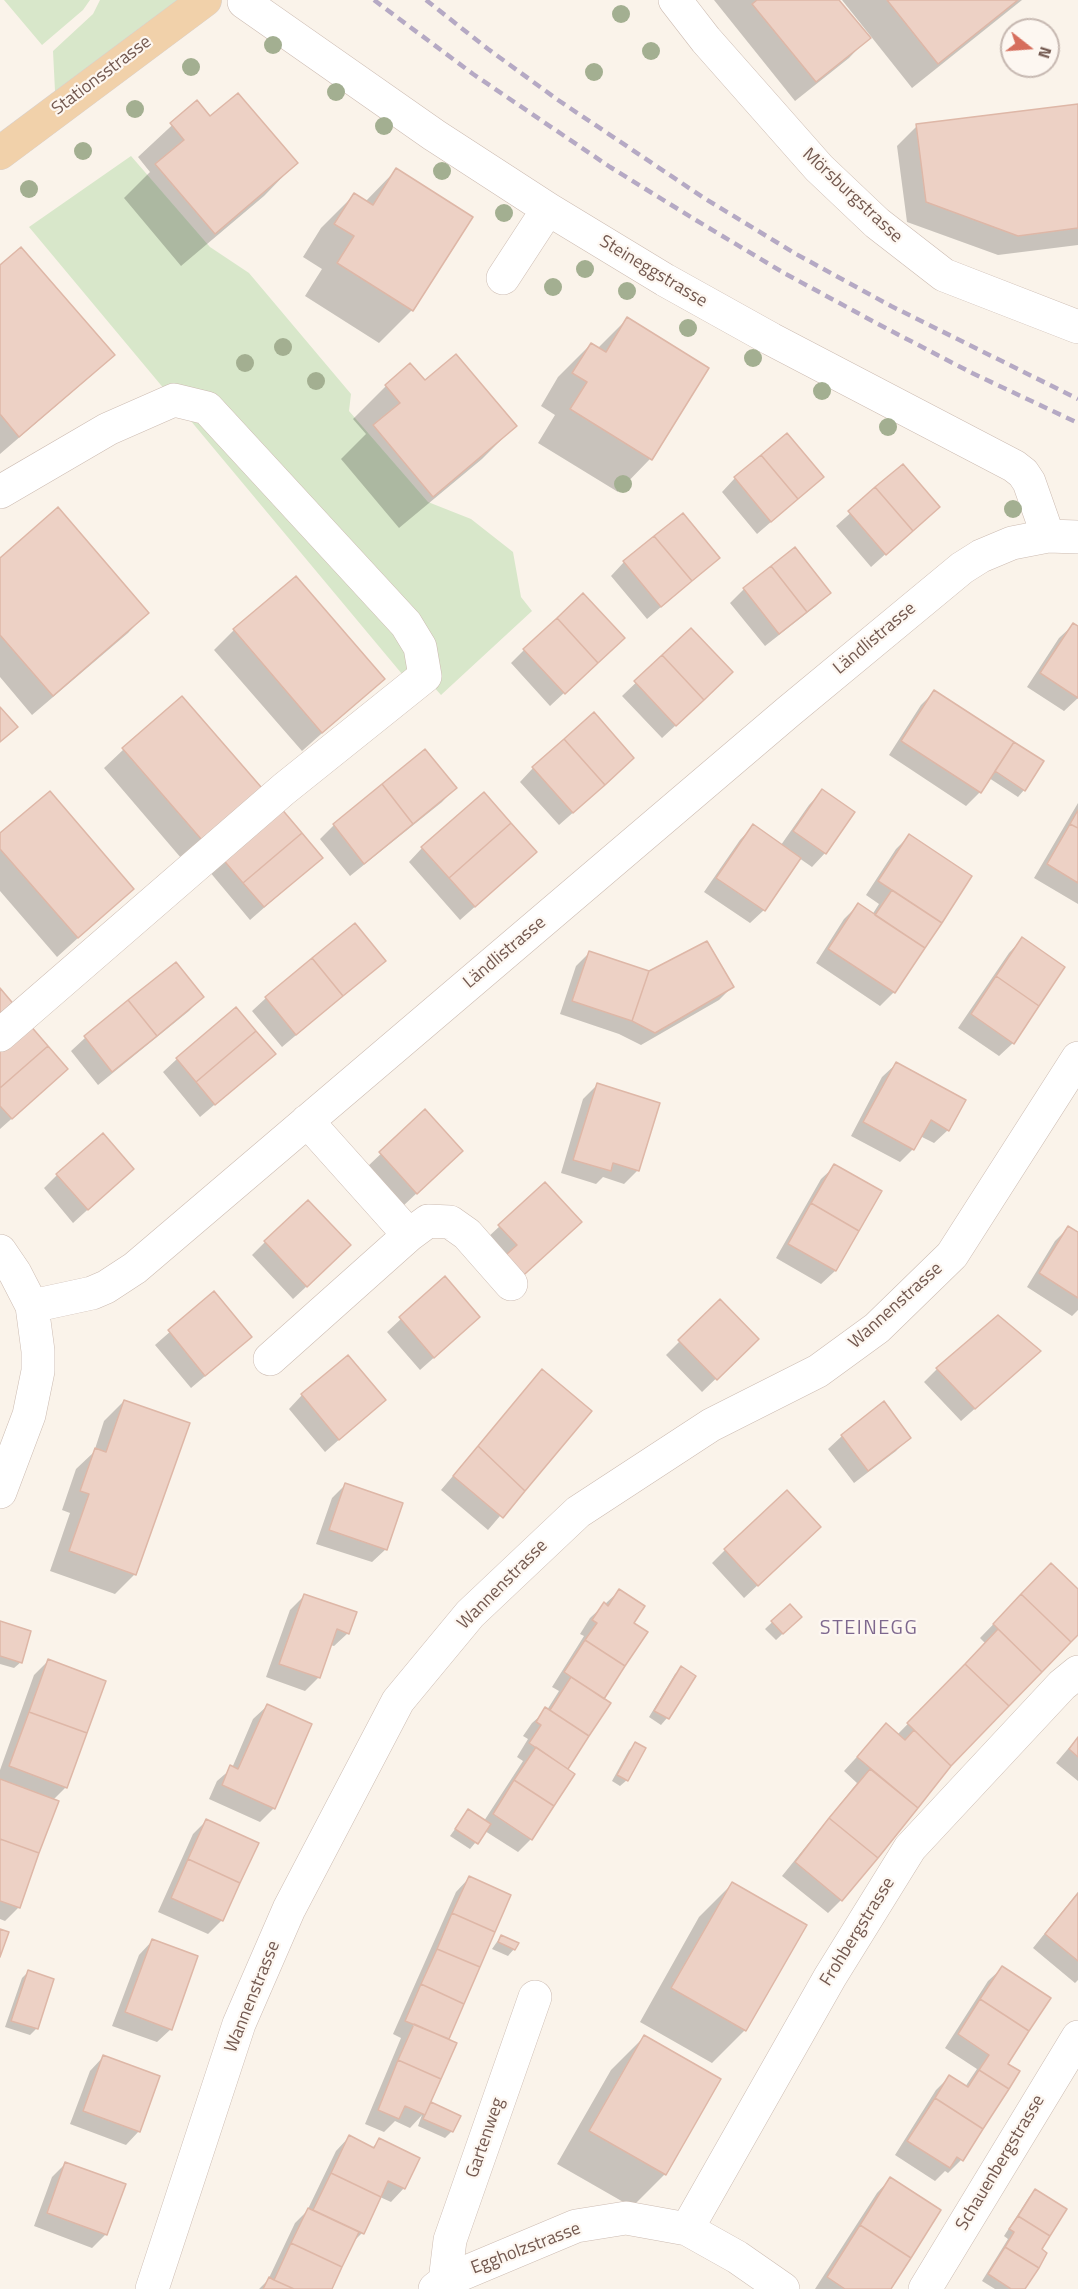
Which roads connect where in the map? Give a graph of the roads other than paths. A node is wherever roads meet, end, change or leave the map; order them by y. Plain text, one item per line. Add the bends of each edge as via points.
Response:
1 (205, 0) edge
2 (675, 0) edge
3 (244, 2) dead end
4 (0, 153) edge
5 (548, 209) junction
6 (503, 278) dead end
7 (1078, 327) edge
8 (0, 492) edge
9 (1063, 537) edge
10 (962, 568) joint
11 (0, 1035) edge
12 (1078, 1058) edge
13 (307, 1120) junction
14 (409, 1235) junction
15 (0, 1251) edge
16 (511, 1284) dead end
17 (32, 1306) junction
18 (270, 1359) dead end
19 (0, 1492) edge
20 (1078, 1672) edge
21 (535, 1997) dead end
22 (1078, 2037) edge
23 (687, 2229) junction
24 (440, 2285) edge
25 (152, 2289) edge
26 (783, 2289) edge
27 (925, 2289) edge

1 - 4 main road, Stationsstrasse
2 - 7 street, Mörsburgstrasse via 819,168 877,223 944,275
3 - 5 street, Steineggstrasse
5 - 6 street
5 - 9 street, Steineggstrasse via 736,320 1014,466 1023,473
8 - 11 street via 108,429 174,400 207,408 406,624 420,647 425,676 284,789
9 - 10 street, Steineggstrasse via 1012,543
10 - 13 street, Ländlistrasse
12 - 25 street, Wannenstrasse via 952,1256 877,1328 819,1371 711,1425 578,1512 470,1614 398,1701 289,1909 239,2024
13 - 14 street
13 - 17 street, Ländlistrasse via 121,1279 92,1293
14 - 16 street via 428,1221 450,1222 467,1234
14 - 18 street
15 - 17 street
17 - 19 street via 38,1352 35,1392
20 - 23 street, Frohbergstrasse via 910,1848 830,1977
21 - 24 street, Gartenweg via 450,2240
22 - 27 street, Schauenbergstrasse
23 - 24 street, Eggholzstrasse via 626,2218 576,2226
23 - 26 street, Eggholzstrasse

